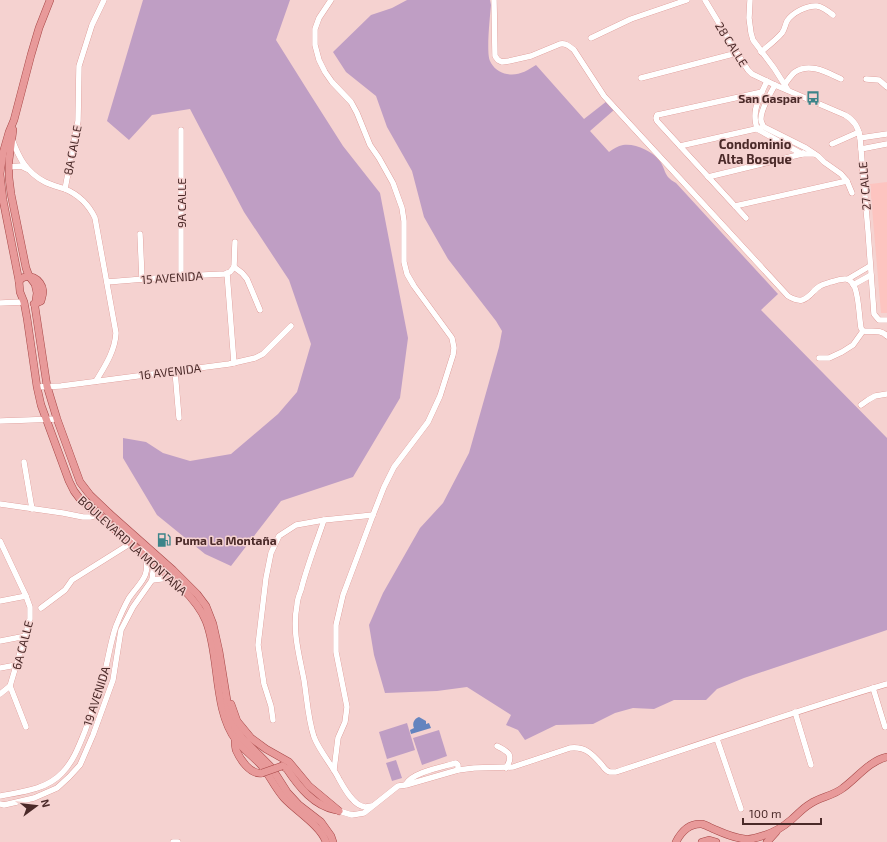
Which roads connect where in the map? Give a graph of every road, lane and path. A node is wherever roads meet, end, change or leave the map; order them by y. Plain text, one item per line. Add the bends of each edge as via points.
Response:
1 (50, 0) edge
2 (104, 0) edge
3 (331, 0) edge
4 (494, 0) edge
5 (687, 0) edge
6 (705, 0) edge
7 (750, 0) edge
8 (833, 15) dead end
9 (591, 38) dead end
10 (761, 52) junction
11 (737, 53) junction
12 (641, 78) dead end
13 (841, 79) dead end
14 (866, 79) dead end
15 (767, 81) junction
16 (785, 84) junction
17 (775, 85) junction
18 (887, 87) edge
19 (788, 91) junction
20 (762, 92) junction
21 (14, 120) junction
22 (764, 126) junction
23 (757, 129) junction
24 (181, 130) dead end
25 (887, 134) edge
26 (860, 135) junction
27 (12, 139) junction
28 (832, 144) dead end
29 (887, 144) edge
30 (680, 146) junction
31 (806, 148) junction
32 (861, 149) junction
33 (802, 154) junction
34 (814, 154) junction
35 (9, 167) junction
36 (28, 169) junction
37 (708, 177) junction
38 (847, 181) junction
39 (0, 182) edge
40 (65, 189) junction
41 (852, 193) dead end
42 (735, 206) junction
43 (746, 218) dead end
44 (140, 234) dead end
45 (235, 242) dead end
46 (870, 266) junction
47 (234, 267) junction
48 (227, 273) junction
49 (871, 275) junction
50 (29, 276) junction
51 (181, 276) junction
52 (142, 279) junction
53 (848, 279) junction
54 (19, 281) junction
55 (107, 282) junction
56 (853, 285) junction
57 (24, 302) junction
58 (0, 303) edge
59 (36, 303) junction
60 (260, 310) dead end
61 (884, 321) edge
62 (290, 326) dead end
63 (863, 331) junction
64 (887, 336) edge
65 (819, 358) dead end
66 (234, 363) junction
67 (175, 371) junction
68 (96, 381) junction
69 (47, 386) junction
70 (37, 387) junction
71 (887, 394) edge
72 (861, 405) dead end
73 (179, 418) dead end
74 (46, 419) junction
75 (57, 419) junction
76 (0, 421) edge
77 (24, 462) dead end
78 (95, 500) junction
79 (0, 504) edge
80 (32, 509) junction
81 (97, 515) junction
82 (373, 515) junction
83 (324, 520) junction
84 (122, 525) junction
85 (118, 532) junction
86 (0, 541) edge
87 (131, 543) junction
88 (119, 551) junction
89 (145, 555) junction
90 (154, 563) junction
91 (170, 578) junction
92 (152, 580) junction
93 (184, 585) junction
94 (26, 596) junction
95 (194, 596) junction
96 (0, 601) edge
97 (41, 608) dead end
98 (26, 636) junction
99 (0, 641) edge
100 (220, 664) junction
101 (16, 665) junction
102 (0, 668) edge
103 (887, 684) edge
104 (10, 686) junction
105 (873, 688) junction
106 (0, 694) edge
107 (795, 712) junction
108 (273, 720) dead end
109 (26, 727) dead end
110 (885, 727) dead end
111 (235, 739) junction
112 (717, 739) junction
113 (497, 746) dead end
114 (887, 757) edge
115 (811, 765) dead end
116 (506, 768) junction
117 (334, 770) junction
118 (0, 796) edge
119 (0, 804) edge
120 (373, 805) junction
121 (741, 809) dead end
122 (339, 811) junction
123 (777, 830) junction
124 (754, 840) edge
125 (173, 842) edge
126 (178, 842) edge
127 (326, 842) edge
128 (333, 842) edge
129 (676, 842) edge
130 (702, 842) edge
131 (716, 842) edge
132 (767, 842) edge

1 - 21 main road, BOULEVARD LA MONTAÑA via 33,48
2 - 40 street, 8A CALLE via 92,25 78,68 78,119
3 - 82 street via 319,18 315,30 319,60 328,77 351,102 370,145 393,183 402,208 404,262 408,274 452,338 454,348 440,396 428,422 394,467
4 - 53 street via 495,56 498,60 509,62 560,44 569,45 604,96 788,296 803,300 819,287 844,278
5 - 9 street via 631,19
6 - 11 street, 28 CALLE
7 - 10 street via 751,33
8 - 10 street via 818,6 800,10 787,21 781,33
10 - 16 street
11 - 12 street
11 - 15 street, 28 CALLE via 752,74
13 - 16 street via 812,68 796,72
14 - 18 street via 879,80
15 - 17 street, 28 CALLE
15 - 20 street
16 - 19 street
17 - 19 street, 28 CALLE
17 - 22 street via 761,116
19 - 26 street via 850,118
20 - 23 street via 754,117
20 - 30 street via 657,115 658,121
21 - 27 main road, BOULEVARD LA MONTAÑA
21 - 39 main road, BOULEVARD LA MONTAÑA via 2,160
22 - 23 street
22 - 31 street
23 - 30 street
23 - 33 street
24 - 51 street, 9A CALLE
25 - 26 street
26 - 28 street
26 - 32 street, 27 CALLE
27 - 35 main road, BOULEVARD LA MONTAÑA
27 - 36 street via 17,153
29 - 32 street
30 - 37 street
31 - 33 street
31 - 34 street
32 - 46 street, 27 CALLE
33 - 34 street
33 - 37 street
34 - 38 street
35 - 36 street via 21,166
35 - 50 main road, BOULEVARD LA MONTAÑA via 12,199
36 - 40 street via 45,182
37 - 42 street
38 - 41 street
38 - 42 street
39 - 54 main road, BOULEVARD LA MONTAÑA
40 - 55 street, 8A CALLE via 82,200 95,218
42 - 43 street
44 - 52 street
45 - 47 street
46 - 49 street, 27 CALLE
46 - 53 street
47 - 48 street
47 - 60 street via 247,279
48 - 51 street, 15 AVENIDA
48 - 66 street
49 - 56 street
49 - 61 street, 27 CALLE via 874,314 876,318
50 - 54 main road
50 - 59 main road via 42,285 41,301
51 - 52 street, 15 AVENIDA
52 - 55 street, 15 AVENIDA
53 - 56 street
54 - 57 main road, BOULEVARD LA MONTAÑA
55 - 68 street, 8A CALLE via 116,333 113,350
56 - 63 street
57 - 58 street
57 - 59 main road via 28,306
57 - 70 main road, BOULEVARD LA MONTAÑA
59 - 69 main road, BOULEVARD LA MONTAÑA
62 - 66 street, 16 AVENIDA via 263,354
63 - 64 street via 879,331
63 - 65 street via 853,345 842,352 829,358
66 - 67 street, 16 AVENIDA
67 - 68 street, 16 AVENIDA
67 - 73 street
68 - 69 street, 16 AVENIDA
69 - 70 street, 16 AVENIDA
69 - 75 main road, BOULEVARD LA MONTAÑA
70 - 74 main road, BOULEVARD LA MONTAÑA
71 - 72 street via 875,396
74 - 75 street
74 - 76 street
74 - 81 main road, BOULEVARD LA MONTAÑA via 74,491
75 - 78 main road, BOULEVARD LA MONTAÑA via 80,482
77 - 80 street
78 - 81 main road via 100,510
78 - 84 main road, BOULEVARD LA MONTAÑA
79 - 80 street
80 - 81 street via 83,517
81 - 85 main road, BOULEVARD LA MONTAÑA
82 - 83 street
82 - 117 street via 343,595 336,625 336,652 347,707 346,722 338,738
83 - 108 street via 296,525 279,536 271,553 258,645
83 - 117 street via 303,580 297,605 295,633 315,738
84 - 90 street via 124,532 151,555
84 - 93 main road, BOULEVARD LA MONTAÑA via 151,550
85 - 87 main road, BOULEVARD LA MONTAÑA
85 - 88 street via 122,544
86 - 94 street, 6A CALLE
87 - 88 street
87 - 89 main road, BOULEVARD LA MONTAÑA
88 - 97 street via 72,580 65,590
89 - 90 main road, BOULEVARD LA MONTAÑA
89 - 118 street, 19 AVENIDA via 148,568 145,577 120,616 96,701 72,760 62,773 42,786
90 - 91 main road, BOULEVARD LA MONTAÑA
90 - 92 street, 19 AVENIDA
91 - 92 street
91 - 93 main road, BOULEVARD LA MONTAÑA
92 - 119 street, 19 AVENIDA via 121,630 113,680 80,765 57,788 34,798
93 - 95 main road, BOULEVARD LA MONTAÑA
94 - 96 street
94 - 98 street, 6A CALLE via 30,607
95 - 100 main road, BOULEVARD LA MONTAÑA via 206,606 212,620
95 - 111 main road, BOULEVARD LA MONTAÑA via 208,626 222,708
98 - 99 street
98 - 101 street, 6A CALLE
100 - 122 main road via 226,672 233,712 243,729 258,744 289,762 309,786
100 - 128 main road, BOULEVARD LA MONTAÑA via 229,713 237,732 271,768 299,805 321,822
101 - 102 street
101 - 104 street, 6A CALLE
103 - 105 street
104 - 106 street
104 - 109 street, 6A CALLE
105 - 107 street
105 - 110 street
107 - 112 street
107 - 115 street
111 - 122 main road, bridge via 236,750 251,771 257,774 282,766 310,797 330,809
111 - 127 main road, BOULEVARD LA MONTAÑA via 258,762 293,807 321,833
112 - 116 street via 616,772 610,772 592,754 577,747
112 - 121 street
113 - 116 street via 507,750 510,755
114 - 123 main road via 872,764 841,790 810,804
116 - 120 street via 458,770 456,763 420,774 406,785 398,786
117 - 120 street via 352,799 363,807
120 - 122 street via 359,815
123 - 124 main road
123 - 132 main road
124 - 129 main road via 699,824 686,828
125 - 126 street
130 - 131 main road

